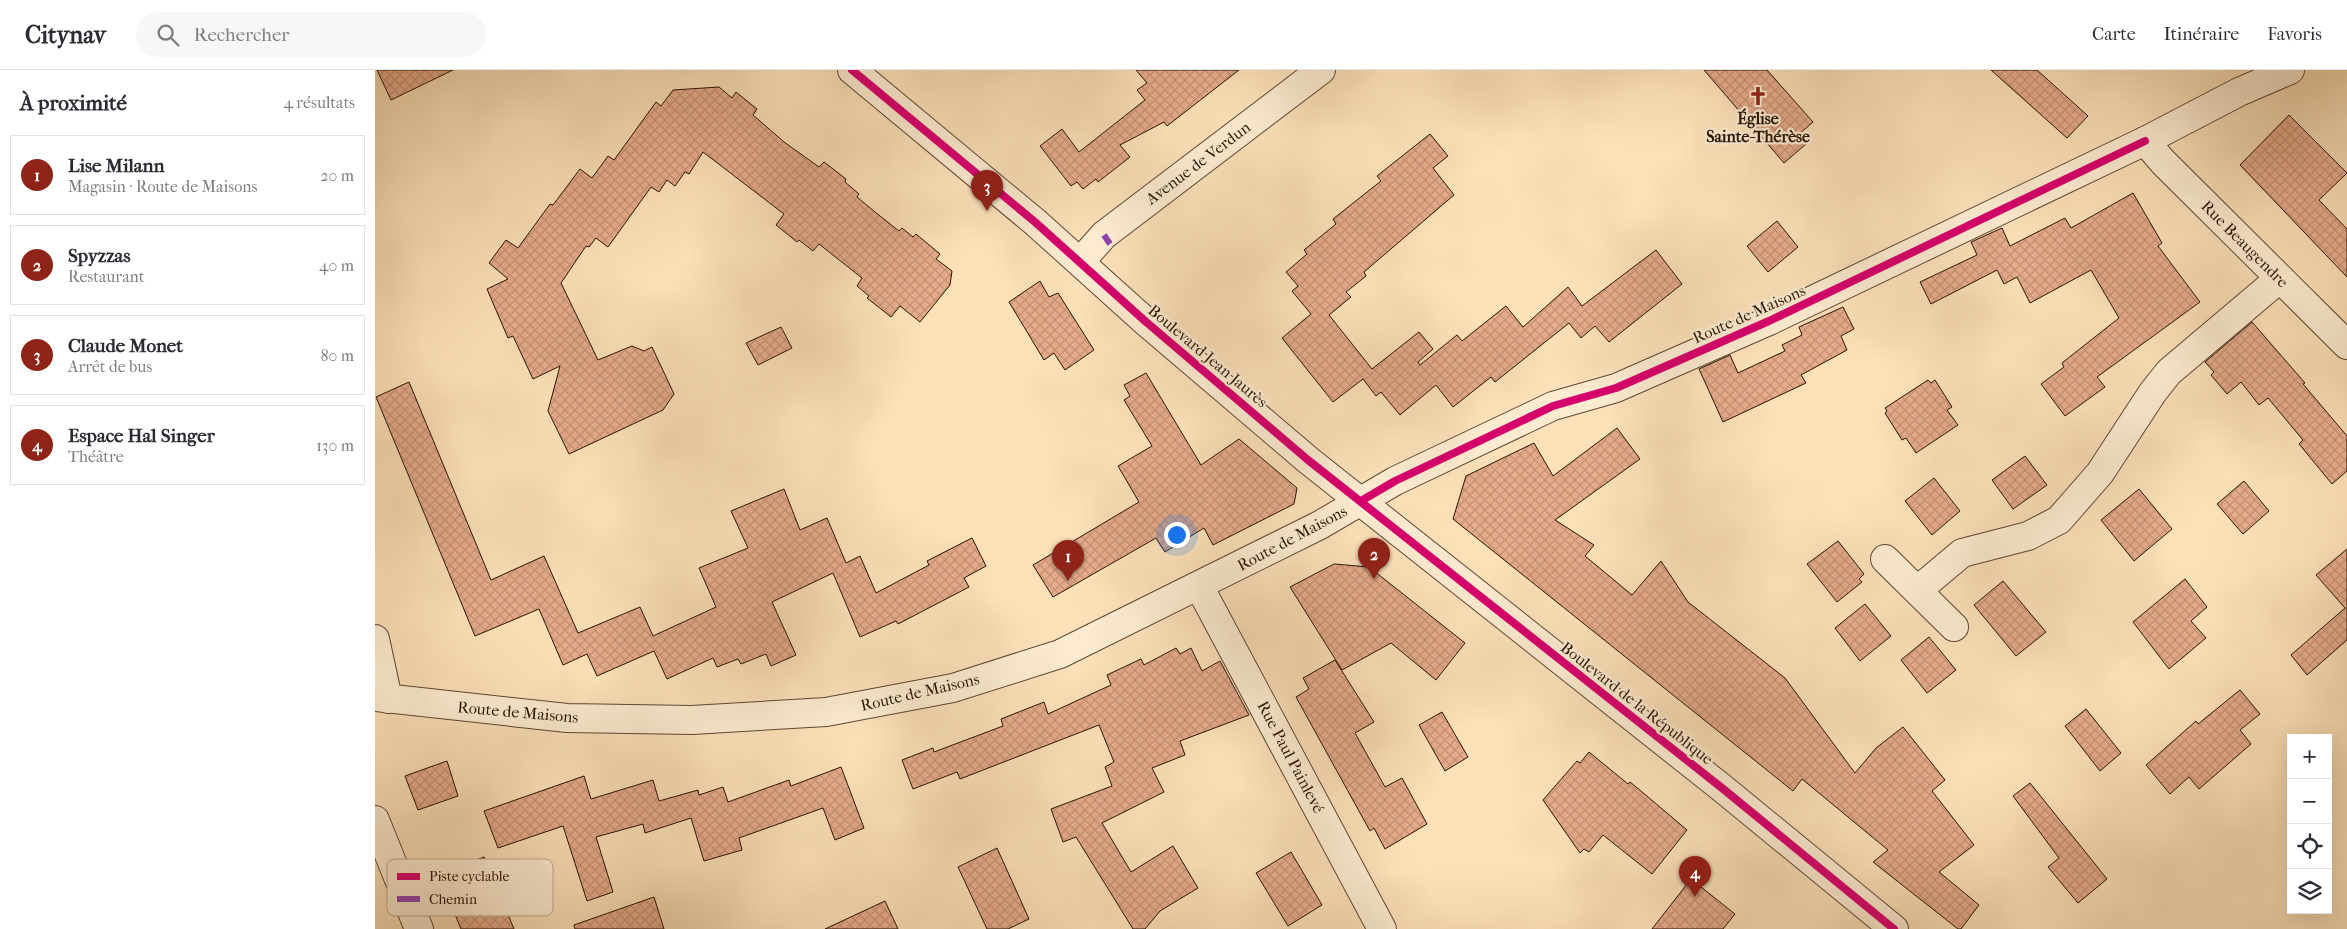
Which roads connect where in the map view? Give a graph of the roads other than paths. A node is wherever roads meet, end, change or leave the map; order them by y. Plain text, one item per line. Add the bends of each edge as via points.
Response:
1 (852, 70) edge
2 (1321, 70) edge
3 (2290, 70) edge
4 (2145, 141) junction
5 (1080, 262) junction
6 (2279, 279) junction
7 (2347, 345) edge
8 (1361, 501) junction
9 (1885, 559) dead end
10 (1199, 586) junction
11 (1918, 590) junction
12 (1954, 627) dead end
13 (375, 639) edge
14 (381, 698) edge
15 (375, 820) edge
16 (391, 859) edge
17 (414, 916) edge
18 (419, 929) edge
19 (1382, 929) edge
20 (1894, 929) edge

1 - 5 street, Boulevard Jean Jaurès
2 - 5 street, Avenue de Verdun via 1104,235
3 - 4 street, Route de Maisons via 2239,92
4 - 6 street, Rue Beaugendre
4 - 8 street, Route de Maisons via 1769,321 1616,388 1553,406 1395,481
5 - 8 street, Boulevard Jean Jaurès via 1308,460
6 - 7 street, Rue Beaugendre
6 - 11 street via 2169,372 2100,473 2059,520 2028,536 1962,552
8 - 10 street, Route de Maisons
8 - 20 street, Boulevard de la République
9 - 11 street
10 - 14 street, Route de Maisons via 1060,654 953,688 826,712 692,720 567,718
10 - 19 street, Rue Paul Painlevé
11 - 12 street
13 - 14 street
15 - 16 street
17 - 18 street

